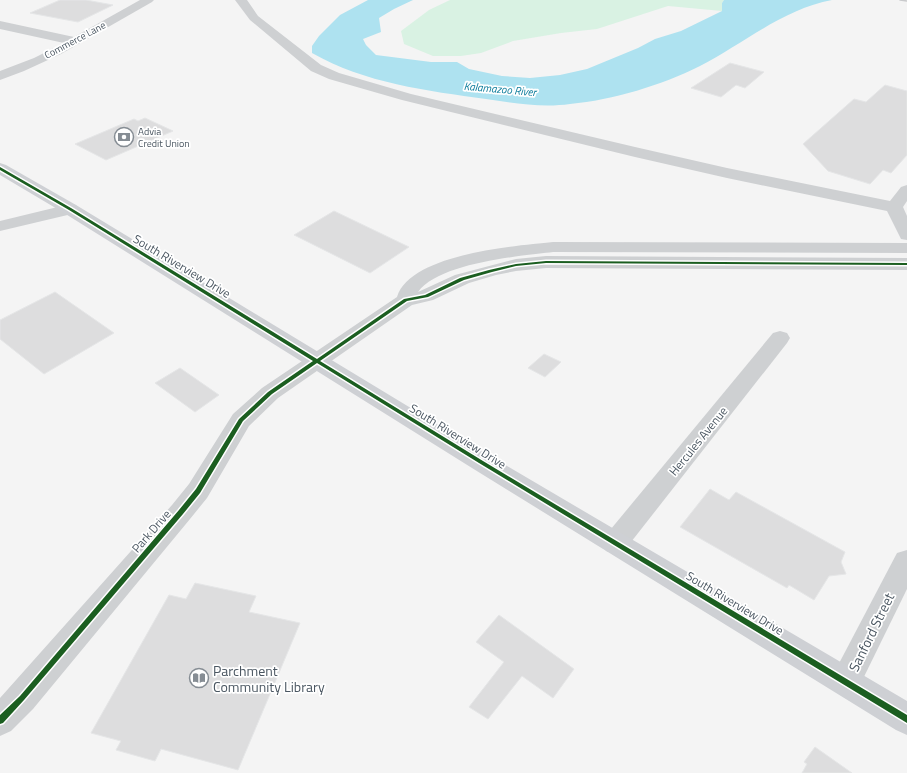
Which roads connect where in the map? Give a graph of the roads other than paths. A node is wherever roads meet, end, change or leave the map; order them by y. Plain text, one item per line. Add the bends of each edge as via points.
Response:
1 (148, 0) edge
2 (241, 0) edge
3 (0, 25) edge
4 (74, 41) junction
5 (0, 76) edge
6 (0, 168) edge
7 (907, 190) edge
8 (894, 207) junction
9 (70, 209) junction
10 (0, 226) edge
11 (907, 235) edge
12 (907, 248) edge
13 (907, 264) edge
14 (406, 300) junction
15 (780, 338) dead end
16 (318, 361) junction
17 (616, 543) junction
18 (907, 561) edge
19 (846, 681) junction
20 (907, 719) edge
21 (0, 720) edge

1 - 4 street, Commerce Lane
2 - 8 street via 254,18 316,68 334,76 635,152
3 - 4 street
4 - 5 street, Commerce Lane
6 - 9 street, South Riverview Drive
7 - 8 street
8 - 11 street
9 - 10 street
9 - 16 street, South Riverview Drive
12 - 14 street via 545,248 501,252 441,268 423,276 411,286
13 - 14 street via 546,262 491,271 462,279 426,296
14 - 16 street, Park Drive
15 - 17 street, Hercules Avenue
16 - 17 street, South Riverview Drive
16 - 21 street, Park Drive via 270,393 241,420 198,491 22,698
17 - 19 street, South Riverview Drive
18 - 19 street, Sanford Street
19 - 20 street, South Riverview Drive

